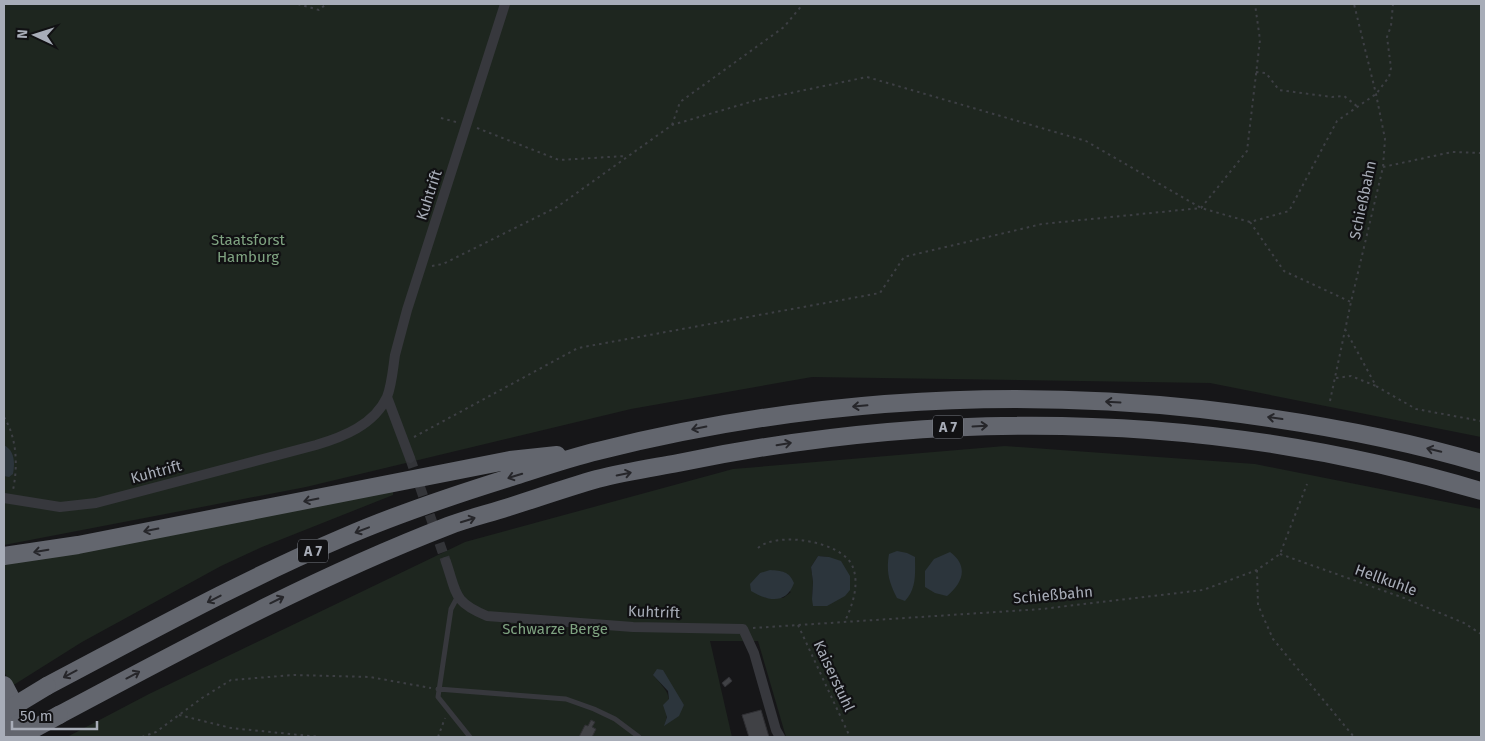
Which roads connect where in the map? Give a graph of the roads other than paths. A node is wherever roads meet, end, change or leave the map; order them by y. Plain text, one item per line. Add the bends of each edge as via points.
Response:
1 (505, 4) edge
2 (387, 397) junction
3 (595, 451) junction
4 (410, 458) tunnel mouth
5 (1481, 463) edge
6 (1481, 490) edge
7 (7, 498) edge
8 (4, 556) edge
9 (446, 562) tunnel mouth
10 (458, 596) junction
11 (4, 686) edge
12 (438, 689) junction
13 (4, 712) edge
14 (4, 721) edge
15 (11, 737) edge
16 (19, 737) edge
17 (28, 737) edge
18 (470, 737) edge
19 (639, 737) edge
20 (780, 737) edge

1 - 2 street, Kuhtrift via 422,264
2 - 4 street
2 - 7 street, Kuhtrift via 376,412 354,431 316,445 118,498 78,506 46,506
5 -> 3 highway, A 7 via 1388,438 1280,419 1155,404 1010,398 825,409 695,429
3 -> 8 highway via 510,460 78,545
3 -> 13 highway, A 7, bridge via 445,498 343,537 263,574 47,686
16 -> 6 highway, A 7, bridge via 272,603 451,525 598,479 718,454 814,439 921,429 1010,425 1101,427 1272,442 1356,458
9 - 10 street
10 - 12 lane via 451,609
10 - 20 street, Kuhtrift via 470,609 494,617 633,627 743,629
11 - 17 highway
12 - 18 lane via 438,697
12 - 19 lane via 566,699 615,719
14 - 15 highway

